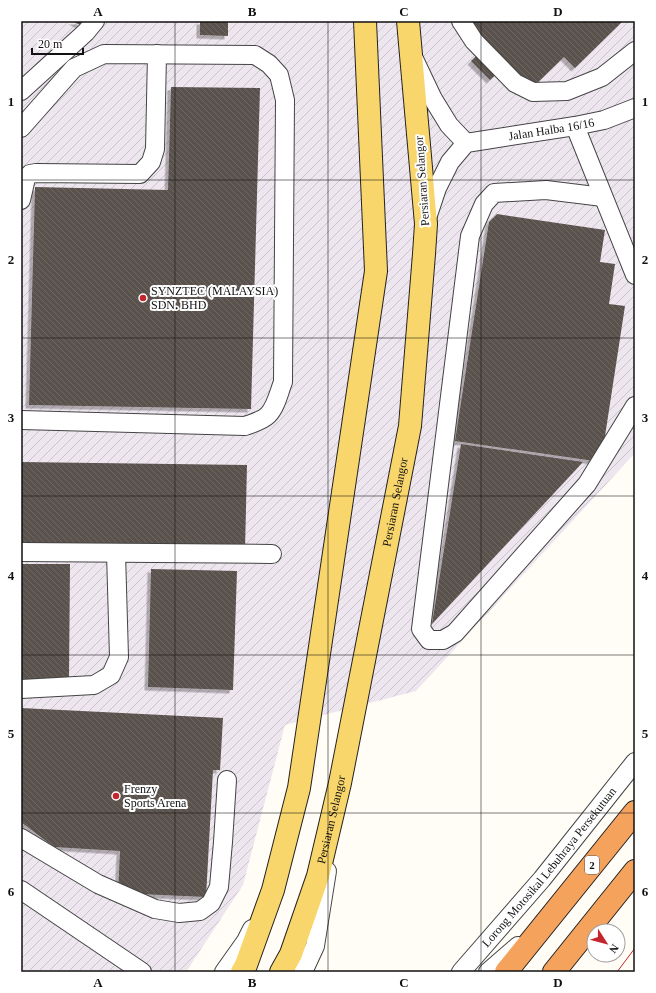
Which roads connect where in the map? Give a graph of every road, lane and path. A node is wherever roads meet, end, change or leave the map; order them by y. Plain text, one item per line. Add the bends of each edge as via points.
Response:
1 (95, 21) edge
2 (365, 21) edge
3 (408, 21) edge
4 (461, 21) edge
5 (635, 51) edge
6 (411, 53) junction
7 (157, 54) junction
8 (21, 91) edge
9 (635, 108) edge
10 (575, 126) junction
11 (21, 128) edge
12 (466, 143) junction
13 (26, 169) edge
14 (603, 197) junction
15 (21, 200) edge
16 (426, 224) junction
17 (635, 275) edge
18 (635, 406) edge
19 (21, 420) edge
20 (21, 552) edge
21 (116, 553) junction
22 (272, 554) dead end
23 (21, 689) edge
24 (635, 762) edge
25 (226, 780) dead end
26 (340, 783) junction
27 (635, 812) edge
28 (21, 838) edge
29 (635, 870) edge
30 (21, 890) edge
31 (273, 890) junction
32 (549, 919) junction
33 (142, 972) edge
34 (224, 972) edge
35 (242, 972) edge
36 (281, 972) edge
37 (303, 972) edge
38 (461, 972) edge
39 (488, 972) edge
40 (506, 972) edge
41 (554, 972) edge

1 - 8 street
2 - 31 main road via 376,271 299,788
3 - 6 main road, Persiaran Selangor
4 - 5 street via 474,41 516,83 533,92 567,91 602,77
6 - 12 street via 437,106 449,125
6 - 16 main road, Persiaran Selangor
7 - 11 street via 104,54 74,68
7 - 13 street via 155,149 151,162 140,174 36,173
7 - 19 street via 255,55 269,64 279,75 285,100 282,382 274,404 269,414 245,426
9 - 10 street, Jalan Halba 16/16 via 604,120
10 - 12 street, Jalan Halba 16/16
10 - 14 street
12 - 16 street via 450,162 437,188
13 - 15 street
14 - 17 street
14 - 18 street via 546,190 494,193 484,204 470,236 421,629 428,640 443,640 455,633 587,484
16 - 26 main road, Persiaran Selangor via 410,426
20 - 21 street
21 - 22 street
21 - 23 street via 119,657 111,675 94,685
24 - 38 street, Lorong Motosikal Lebuhraya Persekutuan via 542,879
25 - 28 street via 219,887 211,903 200,911 179,913 155,909 98,884
26 - 36 main road, Persiaran Selangor via 318,876 291,954
26 - 37 street via 315,946
27 - 32 highway, 2
29 - 41 highway
30 - 33 street
31 - 34 street via 246,941
31 - 35 main road
32 - 39 street
32 - 40 highway, 2

